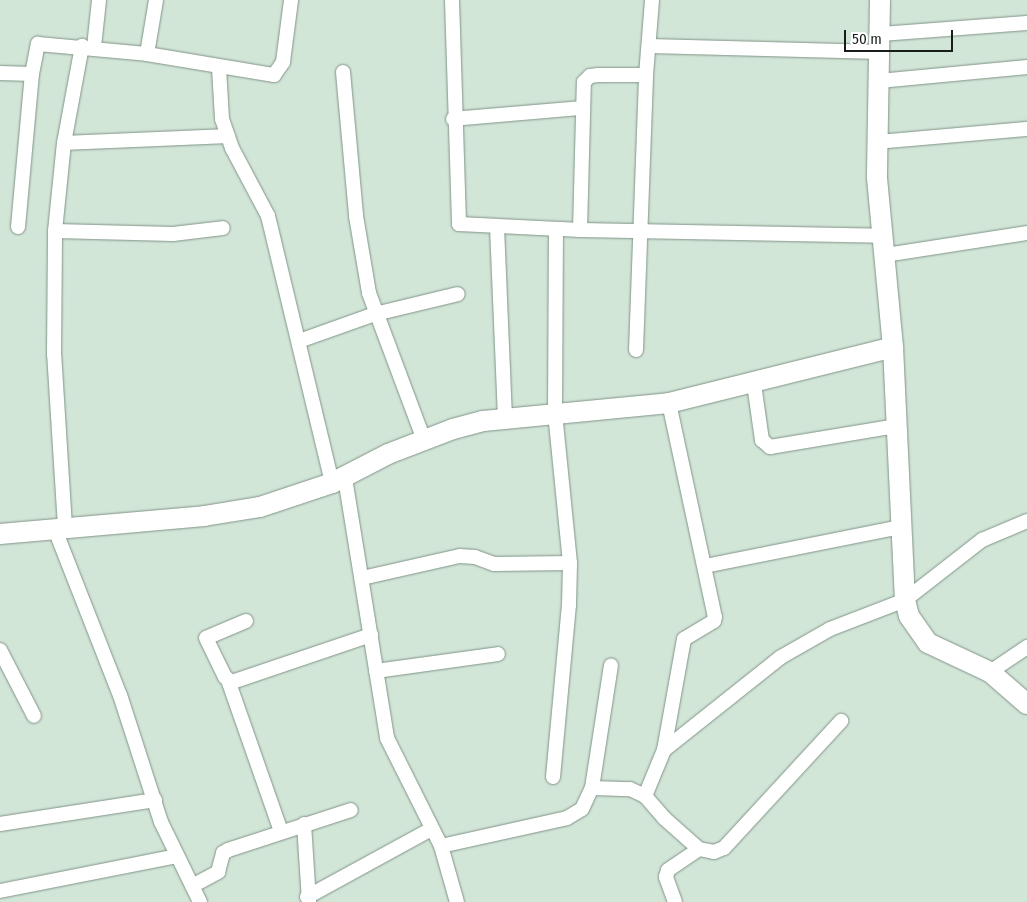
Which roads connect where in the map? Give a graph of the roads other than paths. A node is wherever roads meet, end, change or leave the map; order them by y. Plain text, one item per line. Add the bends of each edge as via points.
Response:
1 (99, 0) edge
2 (156, 0) edge
3 (291, 0) edge
4 (452, 0) edge
5 (652, 0) edge
6 (880, 0) edge
7 (1027, 23) edge
8 (881, 43) junction
9 (88, 46) junction
10 (649, 46) junction
11 (147, 54) junction
12 (1027, 67) edge
13 (220, 68) junction
14 (343, 72) dead end
15 (0, 74) edge
16 (32, 74) junction
17 (646, 75) junction
18 (879, 81) junction
19 (582, 108) junction
20 (454, 119) junction
21 (1027, 129) edge
22 (228, 136) junction
23 (877, 142) junction
24 (64, 143) junction
25 (18, 227) dead end
26 (496, 227) junction
27 (223, 228) dead end
28 (556, 229) junction
29 (640, 229) junction
30 (580, 230) junction
31 (55, 231) junction
32 (1027, 233) edge
33 (884, 246) junction
34 (458, 294) dead end
35 (375, 314) junction
36 (299, 341) junction
37 (894, 347) junction
38 (636, 350) dead end
39 (754, 384) junction
40 (670, 403) junction
41 (555, 413) junction
42 (505, 417) junction
43 (897, 426) junction
44 (424, 440) junction
45 (338, 480) junction
46 (1027, 521) edge
47 (60, 527) junction
48 (901, 527) junction
49 (0, 534) edge
50 (570, 563) junction
51 (705, 566) junction
52 (362, 578) junction
53 (904, 600) junction
54 (246, 621) dead end
55 (371, 635) junction
56 (1027, 647) edge
57 (0, 650) edge
58 (498, 654) dead end
59 (611, 665) dead end
60 (376, 671) junction
61 (990, 672) junction
62 (228, 680) junction
63 (1027, 704) edge
64 (34, 716) dead end
65 (841, 721) dead end
66 (664, 750) junction
67 (553, 777) dead end
68 (592, 788) junction
69 (645, 796) junction
70 (155, 800) junction
71 (351, 810) dead end
72 (0, 824) edge
73 (304, 824) junction
74 (431, 829) junction
75 (281, 831) junction
76 (441, 846) junction
77 (699, 849) junction
78 (177, 856) junction
79 (192, 886) junction
80 (0, 891) edge
81 (308, 899) edge
82 (200, 902) edge
83 (457, 902) edge
84 (675, 902) edge

1 - 9 street
2 - 11 street
3 - 13 street via 279,70 264,75
4 - 20 street
5 - 10 street
6 - 8 street
7 - 8 street
8 - 10 street
8 - 18 street
9 - 11 street
9 - 16 street via 38,44
9 - 24 street
10 - 17 street
11 - 13 street
12 - 18 street
13 - 22 street via 220,103
14 - 35 street via 356,216
15 - 16 street
16 - 25 street
17 - 19 street via 590,76 584,82
17 - 29 street
18 - 23 street
19 - 20 street
19 - 30 street
20 - 26 street via 459,224
21 - 23 street
22 - 24 street
22 - 36 street via 268,216
23 - 33 street
24 - 31 street
26 - 28 street
26 - 42 street
27 - 31 street via 172,234
28 - 30 street
28 - 41 street
29 - 30 street
29 - 33 street
29 - 38 street
31 - 47 street via 54,354
32 - 33 street
33 - 37 street
34 - 35 street
35 - 36 street
35 - 44 street
36 - 45 street
37 - 39 street
37 - 43 street
39 - 40 street
39 - 43 street via 762,440 770,447
40 - 41 street
40 - 51 street
41 - 42 street
41 - 50 street
42 - 44 street via 453,429
43 - 48 street
44 - 45 street
45 - 47 street via 282,501 238,512
45 - 52 street
46 - 53 street via 982,540
47 - 49 street
47 - 70 street
48 - 51 street
48 - 53 street
50 - 52 street via 494,564 467,556
50 - 67 street via 570,605
51 - 66 street via 714,621 684,639
52 - 55 street
53 - 61 street via 909,616 928,643
53 - 66 street via 830,629 781,657
54 - 62 street via 206,638
55 - 60 street
55 - 62 street via 238,681
56 - 61 street
57 - 64 street
58 - 60 street
59 - 68 street
60 - 74 street via 387,738
61 - 63 street
62 - 75 street
65 - 77 street via 724,848 714,852
66 - 69 street
68 - 69 street via 630,788
68 - 76 street via 582,809 567,818
69 - 77 street
70 - 72 street
70 - 78 street
71 - 73 street
73 - 75 street
73 - 81 street
74 - 76 street
74 - 81 street
75 - 79 street via 223,852 218,872
76 - 83 street
77 - 84 street via 668,870 666,877
78 - 79 street
78 - 80 street
79 - 82 street

